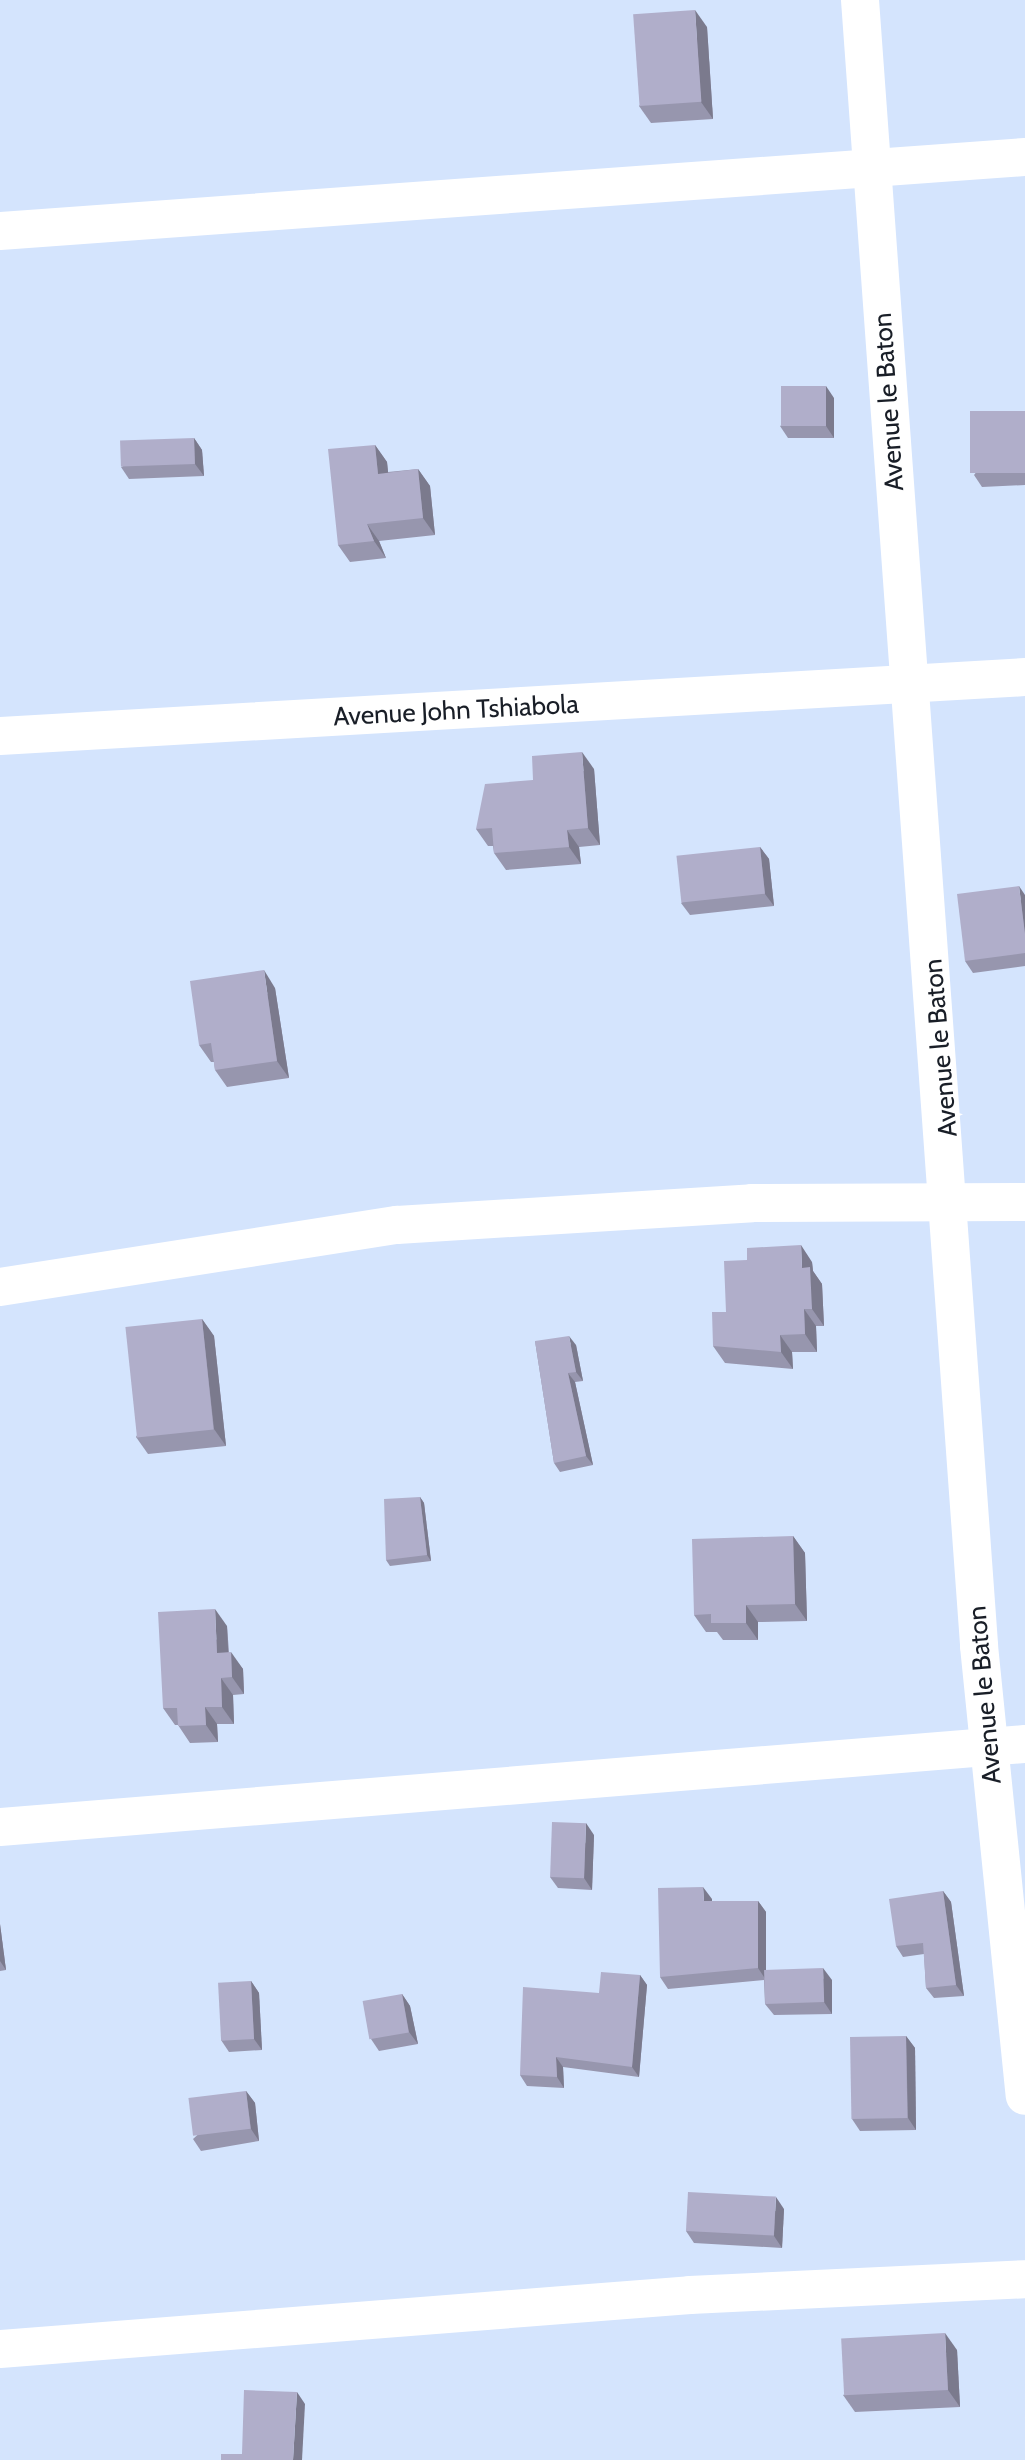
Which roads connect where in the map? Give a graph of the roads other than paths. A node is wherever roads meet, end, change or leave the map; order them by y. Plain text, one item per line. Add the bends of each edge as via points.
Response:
1 (860, 0) edge
2 (1025, 157) edge
3 (872, 168) junction
4 (0, 231) edge
5 (1025, 677) edge
6 (911, 685) junction
7 (0, 736) edge
8 (952, 1200) junction
9 (1025, 1202) edge
10 (0, 1287) edge
11 (1025, 1744) edge
12 (987, 1748) junction
13 (0, 1827) edge
14 (1025, 2096) edge
15 (1025, 2279) edge
16 (0, 2349) edge

1 - 3 street, Avenue le Baton
2 - 3 street
3 - 4 street
3 - 6 street, Avenue le Baton
5 - 6 street, Avenue John Tshiabola
6 - 7 street, Avenue John Tshiabola
6 - 8 street, Avenue le Baton
8 - 9 street
8 - 10 street via 752,1203 397,1225
8 - 12 street, Avenue le Baton
11 - 12 street
12 - 13 street
12 - 14 street, Avenue le Baton
15 - 16 street via 690,2295

